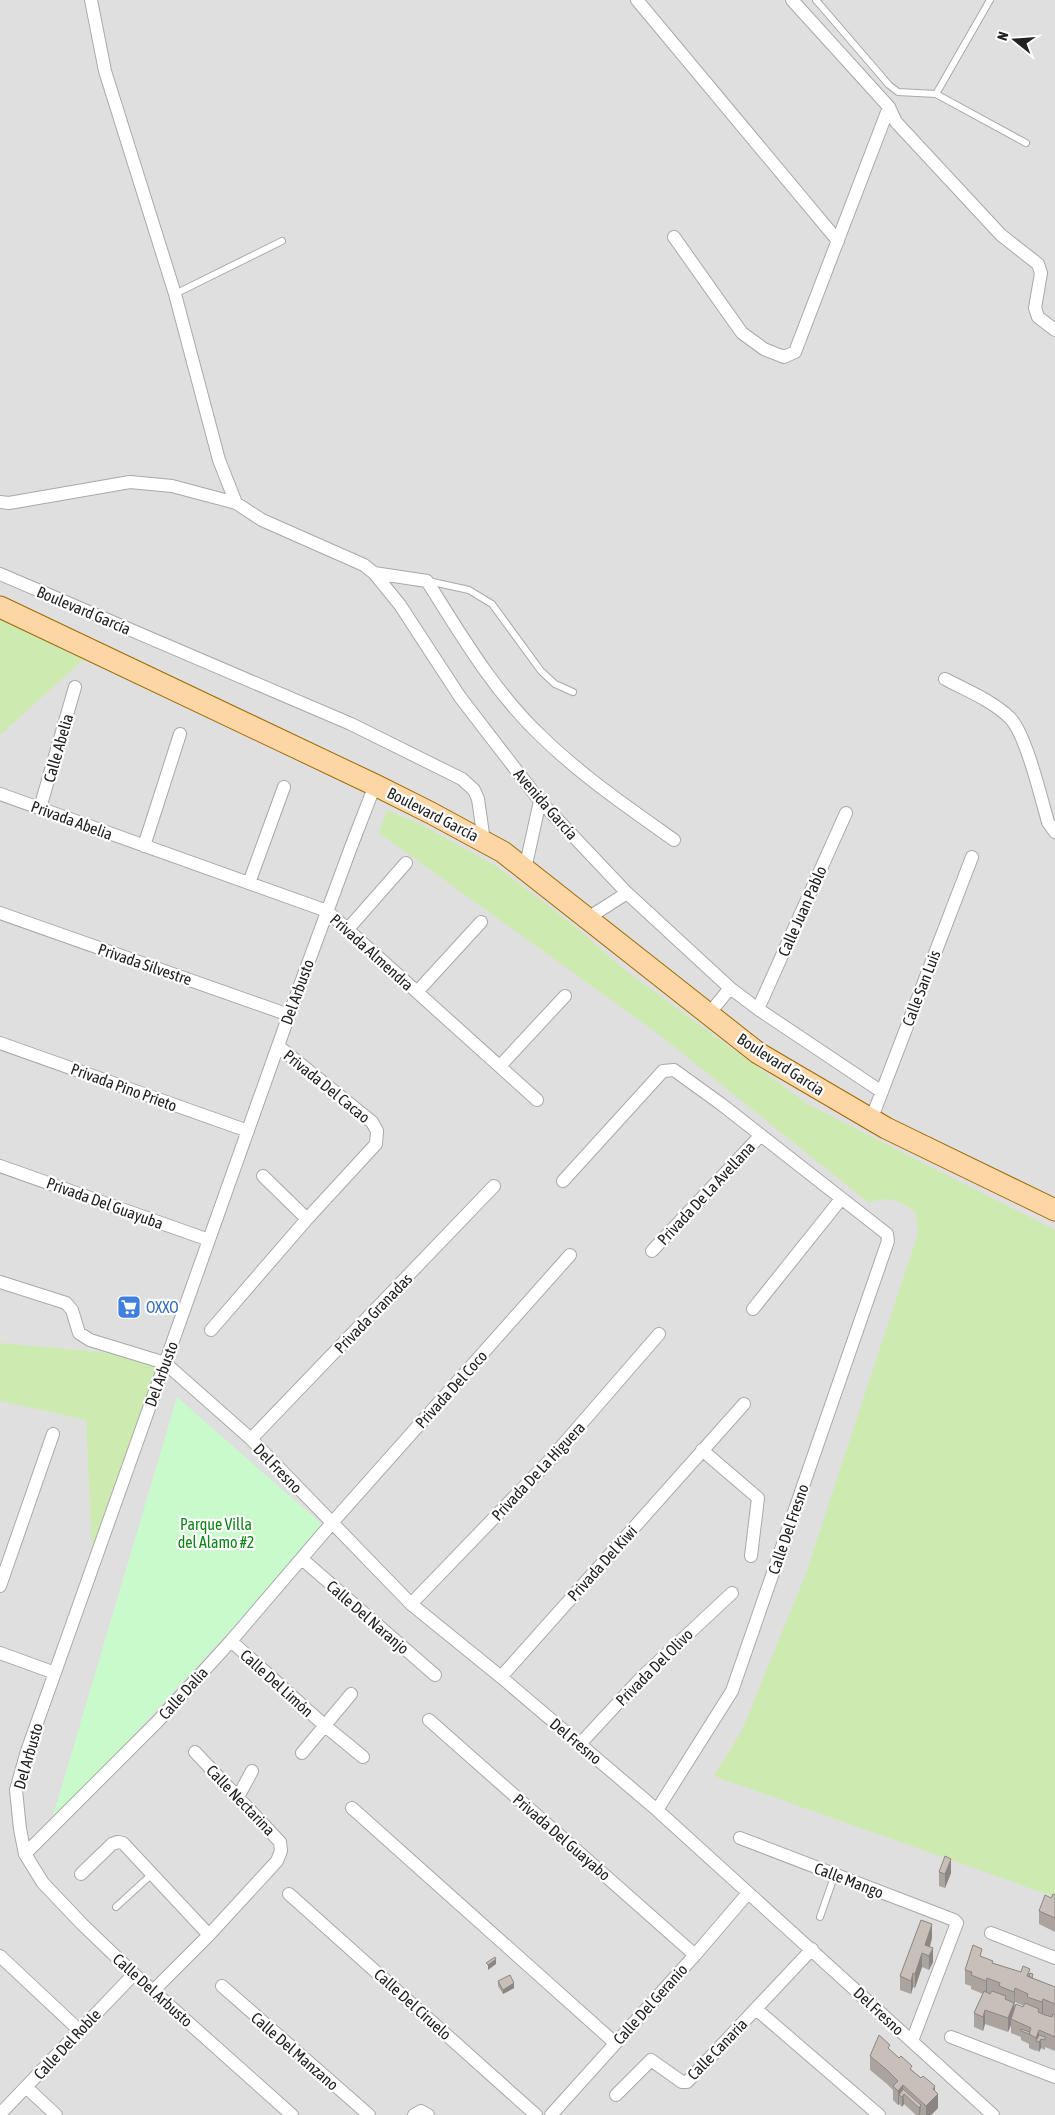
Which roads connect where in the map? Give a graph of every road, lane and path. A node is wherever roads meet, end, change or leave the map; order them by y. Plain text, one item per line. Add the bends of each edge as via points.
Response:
1 (90, 0) edge
2 (637, 0) edge
3 (792, 0) edge
4 (816, 0) edge
5 (990, 0) edge
6 (936, 94) junction
7 (889, 107) junction
8 (1026, 143) dead end
9 (674, 237) dead end
10 (282, 241) dead end
11 (838, 241) junction
12 (175, 294) junction
13 (1055, 330) edge
14 (0, 502) edge
15 (236, 503) junction
16 (374, 573) junction
17 (0, 574) edge
18 (427, 581) junction
19 (0, 607) edge
20 (945, 678) dead end
21 (76, 687) dead end
22 (573, 692) dead end
23 (180, 734) dead end
24 (376, 785) junction
25 (284, 788) dead end
26 (0, 794) edge
27 (540, 801) junction
28 (40, 808) junction
29 (846, 813) dead end
30 (1055, 832) edge
31 (674, 840) dead end
32 (484, 841) junction
33 (144, 846) junction
34 (972, 857) dead end
35 (406, 862) dead end
36 (525, 869) junction
37 (249, 883) junction
38 (628, 893) junction
39 (327, 911) junction
40 (0, 913) edge
41 (588, 918) junction
42 (481, 922) dead end
43 (347, 930) junction
44 (730, 988) junction
45 (417, 992) junction
46 (565, 996) dead end
47 (758, 1009) junction
48 (709, 1014) junction
49 (289, 1015) junction
50 (0, 1043) edge
51 (278, 1046) junction
52 (500, 1066) junction
53 (882, 1092) junction
54 (537, 1100) dead end
55 (871, 1120) junction
56 (248, 1131) junction
57 (760, 1136) junction
58 (0, 1166) edge
59 (263, 1176) dead end
60 (562, 1181) dead end
61 (494, 1186) dead end
62 (841, 1200) junction
63 (1055, 1210) edge
64 (307, 1219) junction
65 (888, 1234) joint
66 (209, 1240) junction
67 (652, 1251) dead end
68 (570, 1255) dead end
69 (0, 1282) edge
70 (753, 1309) dead end
71 (211, 1330) dead end
72 (659, 1334) dead end
73 (165, 1363) junction
74 (744, 1404) dead end
75 (53, 1434) dead end
76 (251, 1439) junction
77 (702, 1450) junction
78 (332, 1524) junction
79 (751, 1556) dead end
80 (302, 1558) junction
81 (0, 1586) edge
82 (732, 1593) dead end
83 (411, 1604) junction
84 (231, 1641) junction
85 (0, 1653) edge
86 (55, 1673) junction
87 (435, 1674) dead end
88 (501, 1676) junction
89 (351, 1694) dead end
90 (429, 1720) dead end
91 (324, 1725) junction
92 (580, 1744) junction
93 (195, 1752) dead end
94 (302, 1754) dead end
95 (363, 1756) dead end
96 (252, 1771) dead end
97 (238, 1797) junction
98 (352, 1808) dead end
99 (657, 1810) junction
100 (740, 1838) dead end
101 (25, 1854) junction
102 (81, 1874) dead end
103 (152, 1874) junction
104 (834, 1874) junction
105 (748, 1893) junction
106 (289, 1894) dead end
107 (116, 1907) dead end
108 (820, 1917) dead end
109 (991, 1934) dead end
110 (209, 1935) junction
111 (812, 1949) junction
112 (695, 1955) junction
113 (0, 1956) edge
114 (1055, 1958) edge
115 (134, 1974) junction
116 (222, 1986) dead end
117 (153, 1991) junction
118 (756, 2009) junction
119 (80, 2031) junction
120 (951, 2037) dead end
121 (912, 2041) junction
122 (615, 2043) junction
123 (1055, 2077) edge
124 (26, 2088) junction
125 (616, 2095) dead end
126 (0, 2112) edge
127 (56, 2115) edge
128 (292, 2115) edge
129 (369, 2115) edge
130 (414, 2115) edge
131 (428, 2115) edge
132 (536, 2115) edge
133 (551, 2115) edge
134 (879, 2115) edge
135 (993, 2115) edge

1 - 12 street via 105,71
2 - 11 street
3 - 7 street
4 - 6 lane via 889,85 898,92
5 - 6 lane
6 - 8 lane
7 - 11 street
7 - 13 street via 896,122 1001,235 1038,264 1041,273 1035,308 1038,317
9 - 11 street via 742,333 784,358 795,352
10 - 12 lane
12 - 15 street via 219,460
14 - 15 street, Avenida García via 10,503 130,482 172,486
15 - 16 street, Avenida García via 262,520 364,565
16 - 18 street
16 - 27 street, Avenida García via 400,605 460,697
17 - 32 street, Boulevard García via 351,724 462,779 478,799
18 - 22 lane via 469,590 492,604 541,671 555,684
18 - 31 street via 508,702 542,738 614,797
19 - 24 main road, Boulevard García
20 - 30 street via 1011,719 1025,744 1048,822
21 - 28 street, Calle Abelia
23 - 33 street
24 - 32 main road, Boulevard García
24 - 39 street, Del Arbusto
25 - 37 street
26 - 28 street, Privada Abelia
27 - 36 street
27 - 38 street, Avenida García
28 - 33 street, Privada Abelia
29 - 47 street, Calle Juan Pablo
32 - 36 main road, Boulevard Garcia
33 - 37 street, Privada Abelia
34 - 53 street, Calle San Luis
35 - 43 street
36 - 41 main road, Boulevard Garcia
37 - 39 street, Privada Abelia
38 - 41 street
38 - 44 street, Avenida García
39 - 43 street, Privada Almendra
39 - 49 street, Del Arbusto
40 - 49 street, Privada Silvestre
41 - 48 main road, Boulevard Garcia
42 - 45 street, Privada Almendra
43 - 45 street, Privada Almendra
44 - 47 street, Avenida García
44 - 48 street
45 - 52 street, Privada Almendra
46 - 52 street
47 - 53 street, Avenida García
48 - 55 main road, Boulevard Garcia via 758,1053
49 - 51 street, Del Arbusto
50 - 56 street, Privada Pino Prieto
51 - 56 street, Del Arbusto
51 - 64 street, Privada Del Cacao via 372,1122 377,1131 376,1144
52 - 54 street, Privada Almendra
53 - 55 street, Calle San Luis
55 - 63 main road, Boulevard Garcia
56 - 66 street, Del Arbusto
57 - 60 street, Privada De La Avellana via 674,1070 668,1069
57 - 62 street, Privada De La Avellana
57 - 67 street, Privada De La Avellana
58 - 66 street, Privada Del Guayuba
59 - 64 street
61 - 76 street, Privada Granadas
62 - 65 street, Privada De La Avellana
62 - 70 street
64 - 71 street, Privada Del Cacao
65 - 99 street, Calle Del Fresno via 732,1691
66 - 73 street, Del Arbusto
68 - 78 street, Privada Del Coco
69 - 73 street via 66,1303 72,1310 79,1334 90,1340
72 - 83 street, Privada De La Higuera via 548,1462
73 - 76 street, Del Fresno
73 - 86 street, Del Arbusto
74 - 77 street, Privada Del Kiwi
75 - 81 street
76 - 78 street, Del Fresno
77 - 79 street via 758,1498
77 - 88 street, Privada Del Kiwi
78 - 80 street, Calle Dalia
78 - 83 street, Del Fresno
80 - 84 street, Calle Dalia
80 - 87 street, Calle Del Naranjo
82 - 92 street, Privada Del Olivo via 641,1678
83 - 88 street, Del Fresno
84 - 91 street, Calle Del Limón
84 - 101 street, Calle Dalia via 158,1721
85 - 86 street
86 - 101 street, Del Arbusto via 16,1790
88 - 92 street, Del Fresno
89 - 91 street, Calle Del Limón
90 - 112 street, Privada Del Guayabo
91 - 94 street, Calle Del Limón
91 - 95 street, Calle Del Limón
92 - 99 street, Del Fresno
93 - 97 street, Calle Nectarina
96 - 97 street
97 - 110 street, Calle Nectarina via 280,1842 281,1851 276,1861
98 - 122 street
99 - 105 street, Del Fresno
100 - 104 street, Calle Mango
101 - 115 street, Calle Del Arbusto via 43,1883
102 - 103 street via 118,1842 123,1843
103 - 107 lane
103 - 110 street
104 - 108 lane
104 - 121 street, Calle Mango via 957,1923
105 - 111 street, Del Fresno
105 - 112 street, Calle Del Geranio
106 - 132 street, Calle Del Ciruelo
109 - 114 street
110 - 117 street
111 - 118 street, Calle Canaria
111 - 121 street, Del Fresno
112 - 122 street, Calle Del Geranio
113 - 119 street
115 - 117 street, Calle Del Arbusto
115 - 119 street, Calle Del Roble
116 - 129 street, Calle Del Manzano
117 - 128 street, Calle Del Arbusto
118 - 125 street, Calle Canaria via 687,2082 682,2082 652,2060
118 - 134 street
119 - 124 street, Calle Del Roble
120 - 123 street
121 - 135 street, Del Fresno
122 - 133 street, Calle Del Geranio
124 - 126 street, Calle Del Roble
124 - 127 street
130 - 131 street via 421,2111

